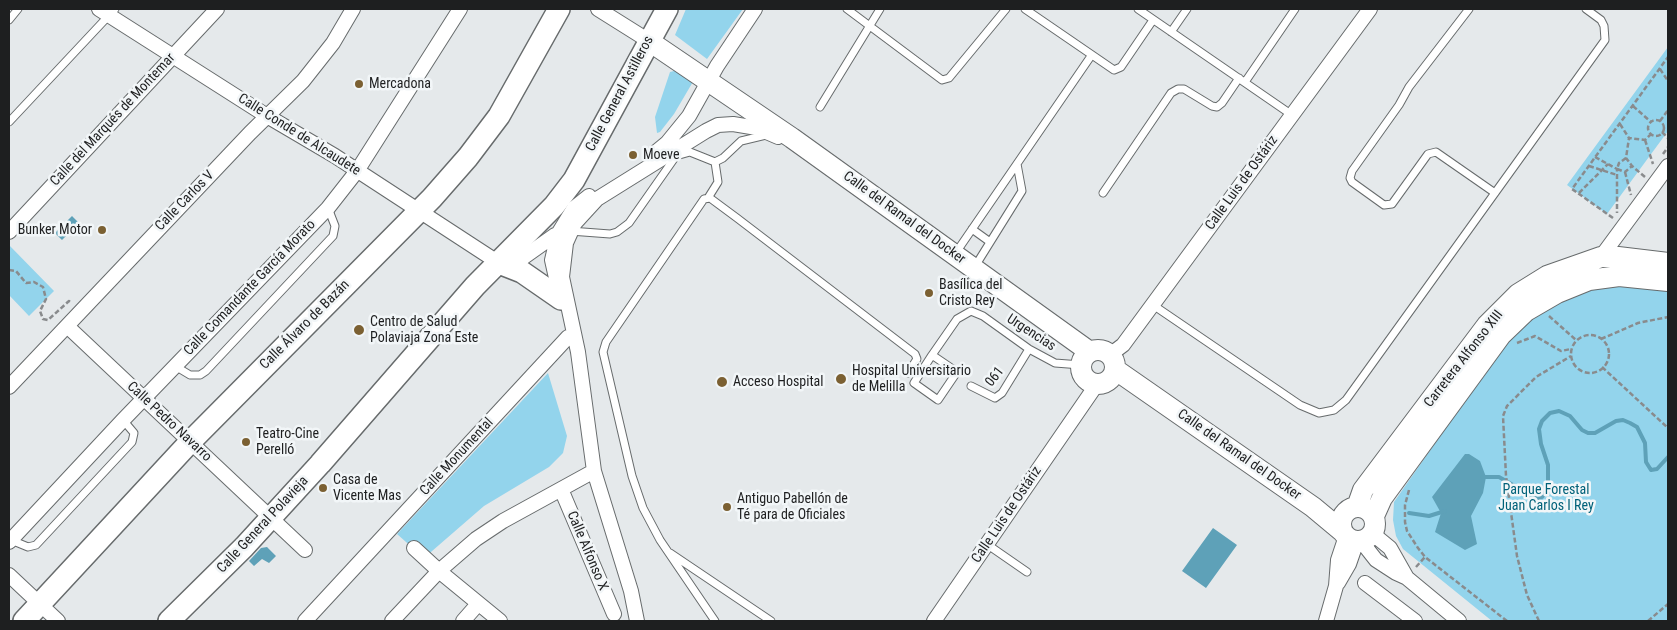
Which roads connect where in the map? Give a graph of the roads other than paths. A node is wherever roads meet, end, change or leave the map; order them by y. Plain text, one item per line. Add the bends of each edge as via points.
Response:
1 (18, 9) edge
2 (217, 9) edge
3 (353, 9) edge
4 (460, 9) edge
5 (559, 9) edge
6 (598, 9) edge
7 (667, 9) edge
8 (755, 9) edge
9 (847, 9) edge
10 (880, 9) edge
11 (1006, 9) edge
12 (1025, 9) edge
13 (1138, 9) edge
14 (1187, 9) edge
15 (1295, 9) edge
16 (1370, 9) edge
17 (1469, 9) edge
18 (1586, 9) edge
19 (107, 11) edge
20 (9, 20) edge
21 (1153, 20) junction
22 (870, 25) junction
23 (1171, 32) junction
24 (649, 41) junction
25 (172, 56) junction
26 (1091, 56) junction
27 (1242, 80) junction
28 (704, 89) junction
29 (820, 107) dead end
30 (1292, 115) junction
31 (268, 116) junction
32 (9, 122) edge
33 (783, 136) junction
34 (715, 162) junction
35 (1017, 164) junction
36 (1668, 166) edge
37 (358, 171) junction
38 (574, 180) junction
39 (1103, 193) dead end
40 (1495, 193) junction
41 (708, 198) junction
42 (577, 206) junction
43 (328, 208) junction
44 (420, 210) junction
45 (972, 229) junction
46 (567, 230) junction
47 (9, 232) edge
48 (990, 242) junction
49 (955, 255) junction
50 (1601, 258) junction
51 (499, 262) junction
52 (1668, 263) edge
53 (974, 268) junction
54 (1668, 281) edge
55 (560, 299) junction
56 (1153, 305) junction
57 (67, 326) junction
58 (568, 337) junction
59 (1030, 349) junction
60 (932, 355) junction
61 (1085, 359) junction
62 (1113, 362) junction
63 (175, 366) junction
64 (579, 370) junction
65 (908, 374) dead end
66 (1097, 384) junction
67 (971, 386) dead end
68 (9, 387) edge
69 (144, 398) junction
70 (123, 420) junction
71 (190, 442) junction
72 (594, 471) junction
73 (561, 489) junction
74 (271, 518) junction
75 (1357, 528) junction
76 (10, 541) edge
77 (988, 544) junction
78 (414, 548) dead end
79 (305, 550) dead end
80 (667, 551) junction
81 (439, 571) junction
82 (1027, 572) dead end
83 (9, 575) edge
84 (1365, 583) dead end
85 (40, 604) junction
86 (478, 604) junction
87 (614, 614) dead end
88 (1441, 615) edge
89 (24, 621) edge
90 (58, 621) edge
91 (169, 621) edge
92 (305, 621) edge
93 (392, 621) edge
94 (463, 621) edge
95 (500, 621) edge
96 (637, 621) edge
97 (715, 621) edge
98 (771, 621) edge
99 (934, 621) edge
100 (1326, 621) edge
101 (1415, 621) edge
102 (1459, 621) edge

1 - 20 lane
2 - 25 street, Calle del Marqués de Montemar
3 - 31 street, Calle Carlos V via 319,62
4 - 37 street, Calle Comandante García Morato
5 - 44 main road, Calle Álvaro de Bazán via 499,116 468,157
6 - 24 street
7 - 24 main road, Calle General Astilleros
8 - 28 street
9 - 22 lane
10 - 22 lane
11 - 22 lane via 946,79 939,78
12 - 26 lane
13 - 21 lane
14 - 23 lane
15 - 27 lane
16 - 30 street, Calle Luis de Ostáriz
17 - 40 lane via 1409,87 1350,178 1388,205 1395,202 1428,154 1436,152
18 - 40 lane via 1601,20 1604,40
19 - 25 street, Calle Conde de Alcaudete
19 - 32 lane
21 - 23 lane
21 - 26 lane via 1118,69 1111,69
22 - 29 lane
23 - 27 lane
24 - 28 main road, Calle del Ramal del Docker
24 - 38 main road, Calle General Astilleros
25 - 31 street, Calle Conde de Alcaudete
25 - 47 street, Calle del Marqués de Montemar
26 - 35 lane
27 - 30 lane
27 - 39 lane via 1217,106 1184,89 1172,93
28 - 33 main road, Calle del Ramal del Docker
28 - 42 street, Calle del Ramal del Docker via 689,116 667,143
30 - 56 street, Calle Luis de Ostáriz
31 - 37 street, Calle Conde de Alcaudete
31 - 57 street, Calle Carlos V
33 - 34 lane via 757,136 741,141
33 - 46 street, Calle del Ramal del Docker via 745,125 718,125 598,198
33 - 49 main road, Calle del Ramal del Docker
34 - 41 lane via 718,182
34 - 46 lane via 690,152 680,153 621,230 610,234
35 - 45 lane
35 - 48 lane via 1022,191
36 - 50 street
37 - 43 street, Calle Comandante García Morato
37 - 44 street, Calle Conde de Alcaudete
38 - 42 street
38 - 51 main road, Calle General Polavieja via 545,217
40 - 56 lane via 1346,400 1327,413 1310,410 1290,399
41 - 65 lane via 916,354 917,359
41 - 80 lane via 704,199 603,348 632,476 643,508
42 - 46 street, Calle del Ramal del Docker via 562,225
43 - 63 street, Calle Comandante García Morato
43 - 63 lane via 335,226 333,236 206,372 190,375
44 - 51 street, Calle Conde de Alcaudete
44 - 71 main road, Calle Álvaro de Bazán
45 - 48 lane
45 - 49 lane
46 - 51 street via 530,255
46 - 55 street, Calle del Ramal del Docker via 552,260
46 - 64 street, Calle del Ramal del Docker via 562,278
48 - 53 lane
49 - 53 main road, Calle del Ramal del Docker
50 - 52 main road, Carretera Alfonso XIII
50 - 75 main road, Carretera Alfonso XIII via 1547,276 1518,294 1487,325 1363,490
51 - 55 main road via 527,275
51 - 74 main road, Calle General Polavieja
53 - 61 main road, Calle del Ramal del Docker
54 - 75 main road, Carretera Alfonso XIII via 1639,276 1604,277 1575,285 1536,304 1520,316 1501,335
55 - 58 street, Calle del Ramal del Docker
56 - 62 street, Calle Luis de Ostáriz
57 - 68 street, Calle Carlos V
57 - 69 street, Calle Pedro Navarro
58 - 64 street, Calle del Ramal del Docker via 570,360
58 - 92 street, Calle Monumental
59 - 60 lane, Urgencias via 984,316 971,312 957,319
59 - 61 lane, Urgencias via 1055,363
59 - 67 lane, 061 via 1002,393 995,398
60 - 60 lane, Urgencias via 914,383 938,400 957,372
61 - 62 main road via 1103,350
61 - 66 main road via 1081,371 1087,380
62 - 66 main road via 1107,382
62 - 75 main road, Calle del Ramal del Docker via 1313,506
63 - 69 street, Calle Comandante García Morato
64 - 72 street
66 - 77 street, Calle Luis de Ostáriz
69 - 70 street, Calle Comandante García Morato
69 - 71 street, Calle Pedro Navarro
70 - 76 street, Calle Comandante García Morato
70 - 76 lane via 134,433 132,442 36,545 28,548
71 - 74 street, Calle Pedro Navarro
71 - 85 main road, Calle Álvaro de Bazán
72 - 73 street
72 - 96 street
73 - 81 street via 476,539
73 - 87 street, Calle Alfonso X
74 - 79 street, Calle Pedro Navarro
74 - 91 main road, Calle General Polavieja
75 - 88 street via 1390,548 1407,578
75 - 100 street, Carretera Alfonso XIII via 1338,560 1336,586
77 - 82 lane
77 - 99 street, Calle Luis de Ostáriz
78 - 81 street
80 - 97 lane
80 - 98 lane
81 - 86 street
81 - 93 street
83 - 85 street
84 - 101 street
85 - 89 main road, Calle Álvaro de Bazán
85 - 90 street
86 - 94 street
86 - 95 street
88 - 102 street

